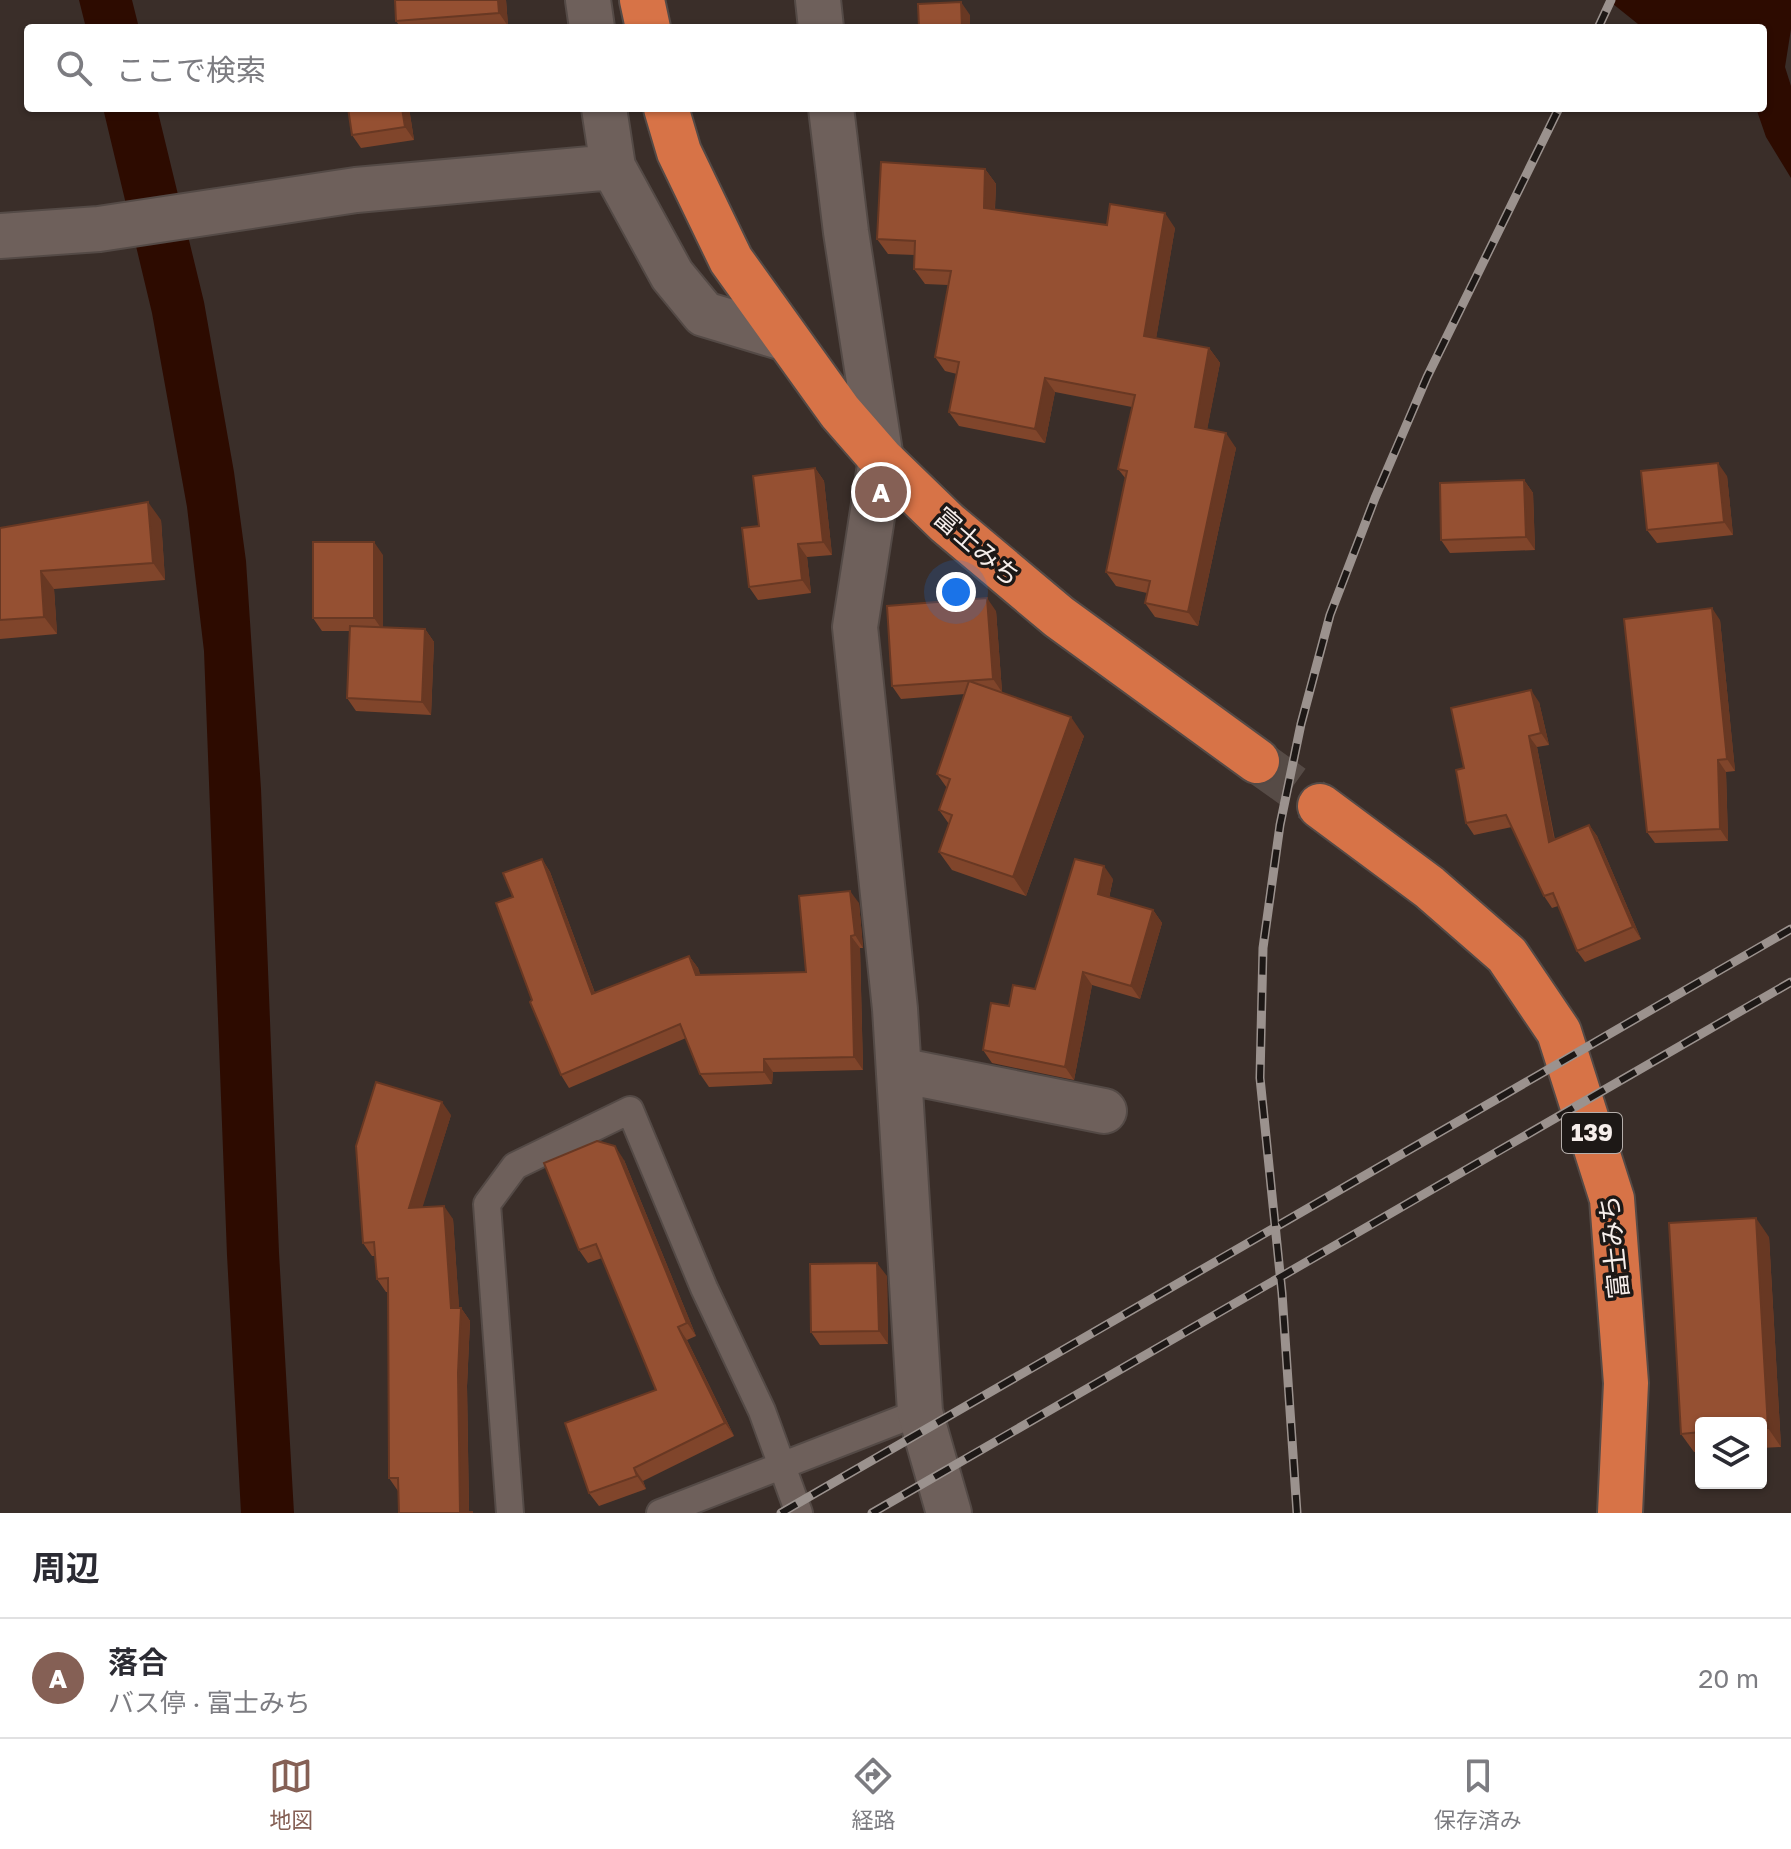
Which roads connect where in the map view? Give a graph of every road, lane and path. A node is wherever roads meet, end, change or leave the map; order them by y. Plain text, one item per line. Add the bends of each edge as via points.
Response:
1 (588, 0) edge
2 (642, 0) edge
3 (818, 0) edge
4 (591, 24) edge
5 (647, 24) edge
6 (821, 24) edge
7 (605, 112) edge
8 (667, 112) edge
9 (831, 112) edge
10 (613, 167) junction
11 (0, 236) edge
12 (787, 339) junction
13 (881, 459) junction
14 (1257, 761) tunnel mouth
15 (1320, 806) tunnel mouth
16 (899, 1070) junction
17 (1104, 1111) dead end
18 (920, 1412) junction
19 (782, 1466) junction
20 (510, 1513) edge
21 (660, 1513) edge
22 (799, 1513) edge
23 (949, 1513) edge
24 (1620, 1513) edge

1 - 4 street
2 - 5 highway
3 - 6 street
7 - 10 street
8 - 12 highway, 富士みち via 679,152 731,260
9 - 13 street
10 - 11 street via 356,190 99,229
10 - 12 street via 672,275 704,314
12 - 13 highway, 富士みち
13 - 14 highway, 富士みち via 947,523 1059,617
13 - 16 street via 855,627
15 - 24 highway, 富士みち / 139 via 1429,887 1507,955 1559,1032 1612,1199 1626,1383
16 - 17 street
16 - 18 street
18 - 19 lane
18 - 23 street
19 - 20 lane via 630,1110 515,1166 487,1204
19 - 21 lane
19 - 22 lane

